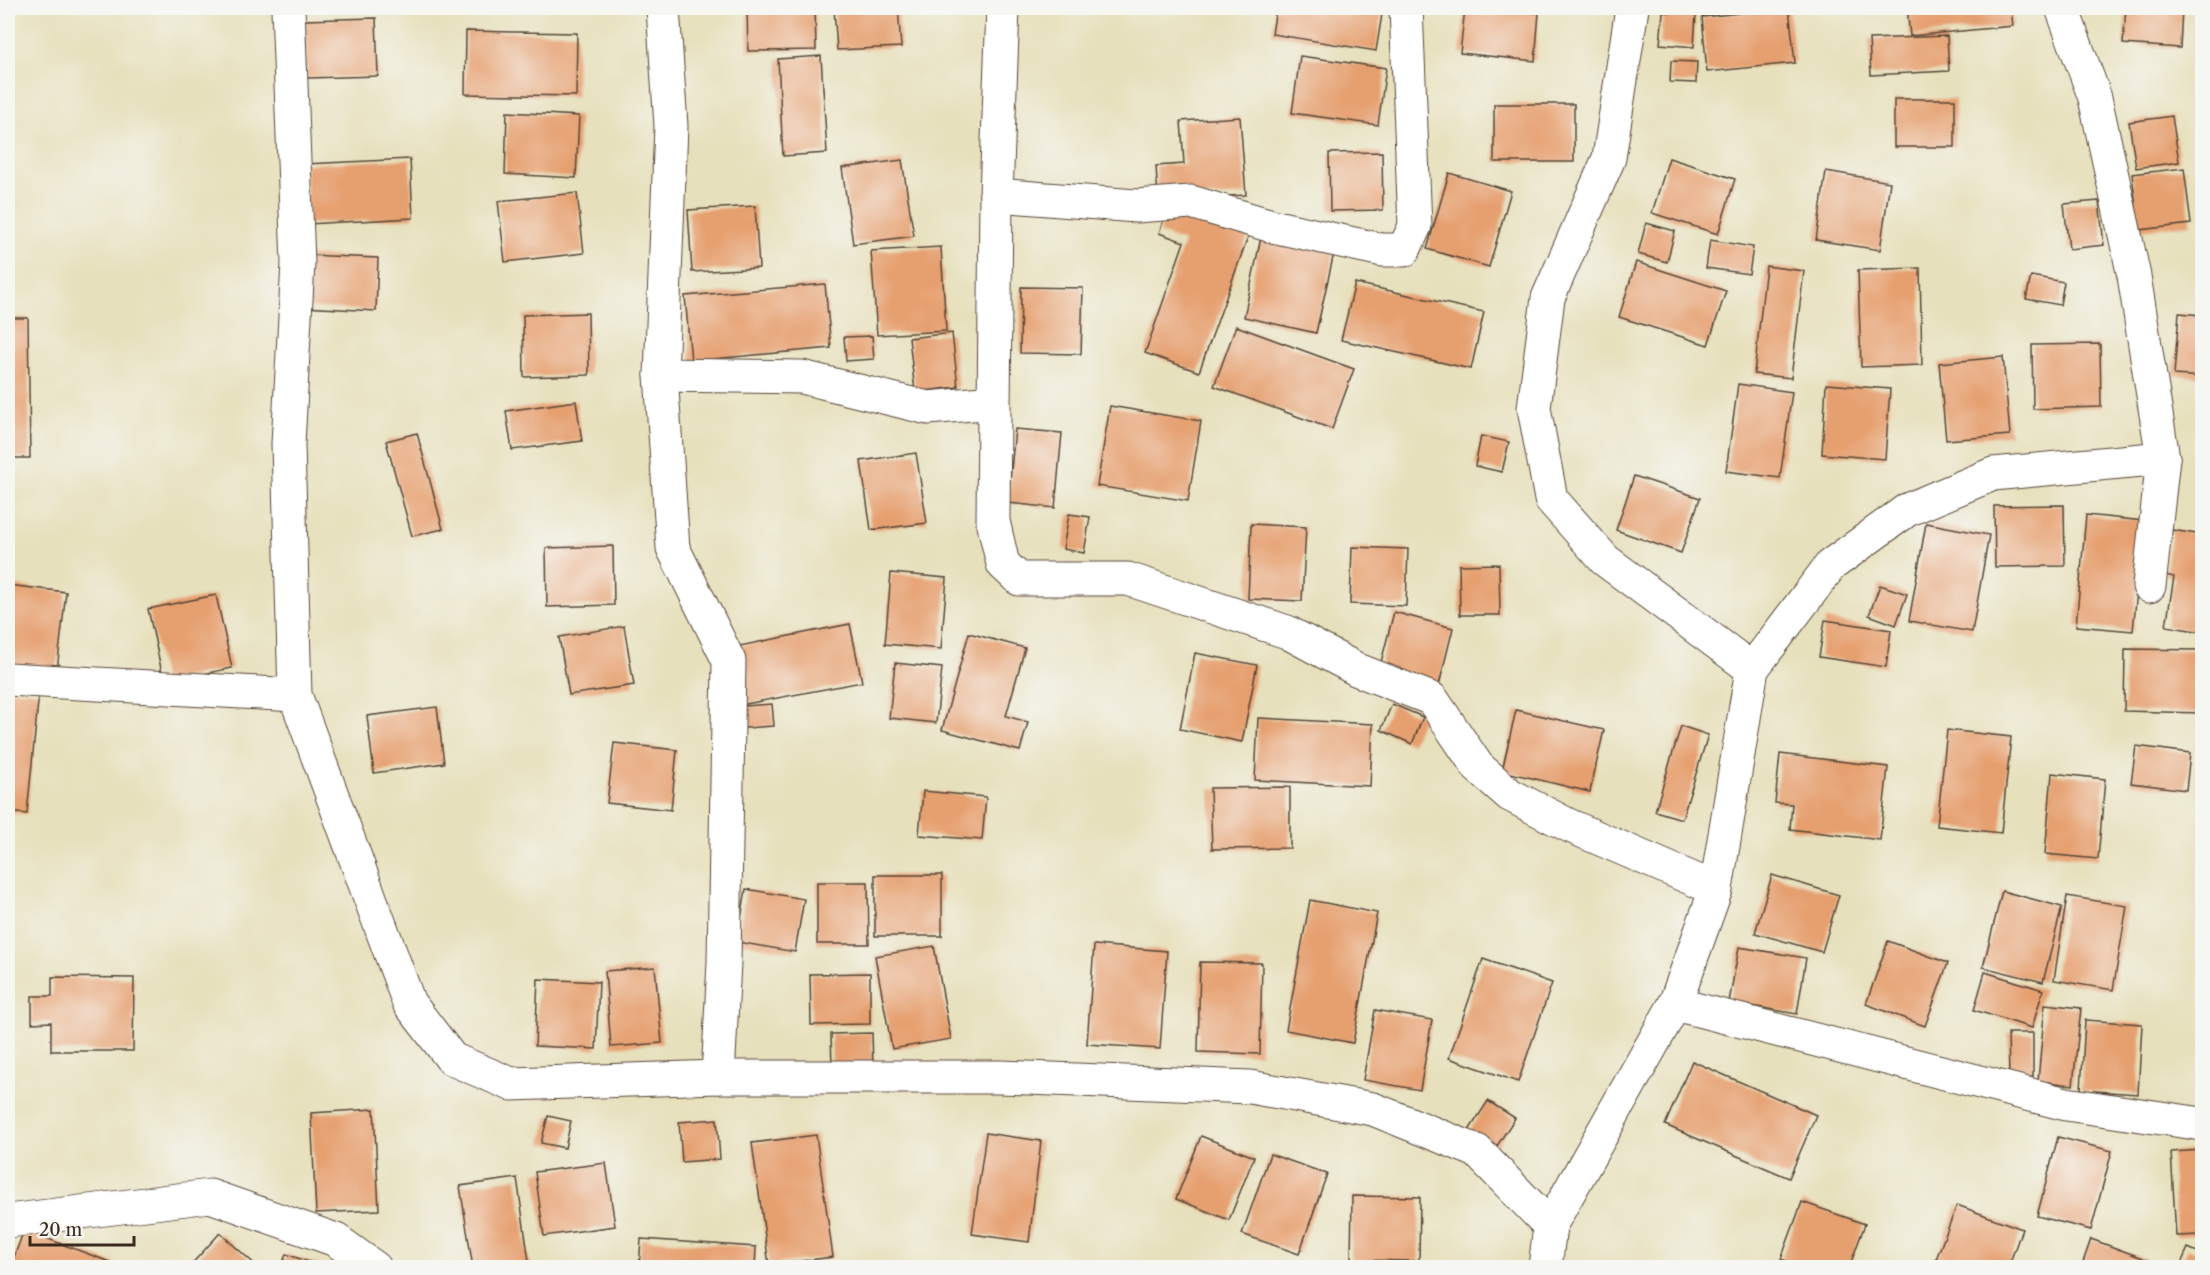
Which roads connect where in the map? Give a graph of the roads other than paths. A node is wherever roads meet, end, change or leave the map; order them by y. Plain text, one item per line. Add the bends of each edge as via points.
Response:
1 (288, 8) edge
2 (663, 8) edge
3 (1003, 8) edge
4 (1406, 8) edge
5 (1632, 8) edge
6 (2062, 8) edge
7 (996, 195) junction
8 (661, 375) junction
9 (993, 402) junction
10 (2163, 458) junction
11 (2149, 586) dead end
12 (1752, 669) junction
13 (8, 680) edge
14 (295, 695) junction
15 (1716, 889) junction
16 (1675, 1004) junction
17 (718, 1077) junction
18 (2202, 1124) edge
19 (8, 1221) edge
20 (1550, 1226) junction
21 (375, 1268) edge
22 (1545, 1268) edge

1 - 14 street via 297,263 288,444
2 - 8 street via 671,126
3 - 7 street
4 - 7 street via 1415,226 1404,250 1382,250 1272,226 1191,202 1136,206
5 - 12 street via 1609,158 1548,298 1534,408 1551,499 1605,560
6 - 10 street via 2095,98 2134,276
7 - 9 street
8 - 9 street via 802,377 928,408
8 - 17 street via 673,548 729,662
9 - 15 street via 993,521 1003,564 1019,579 1128,579 1287,632 1358,670 1432,699 1478,767 1510,795 1568,825
10 - 11 street
10 - 12 street via 1993,474 1907,510 1831,565
12 - 15 street
13 - 14 street
14 - 17 street via 410,1003 452,1059 511,1084
15 - 16 street
16 - 18 street via 2066,1104
16 - 20 street
17 - 20 street via 1001,1077 1238,1087 1340,1103 1373,1109 1477,1151
19 - 21 street via 210,1196 336,1240
20 - 22 street

